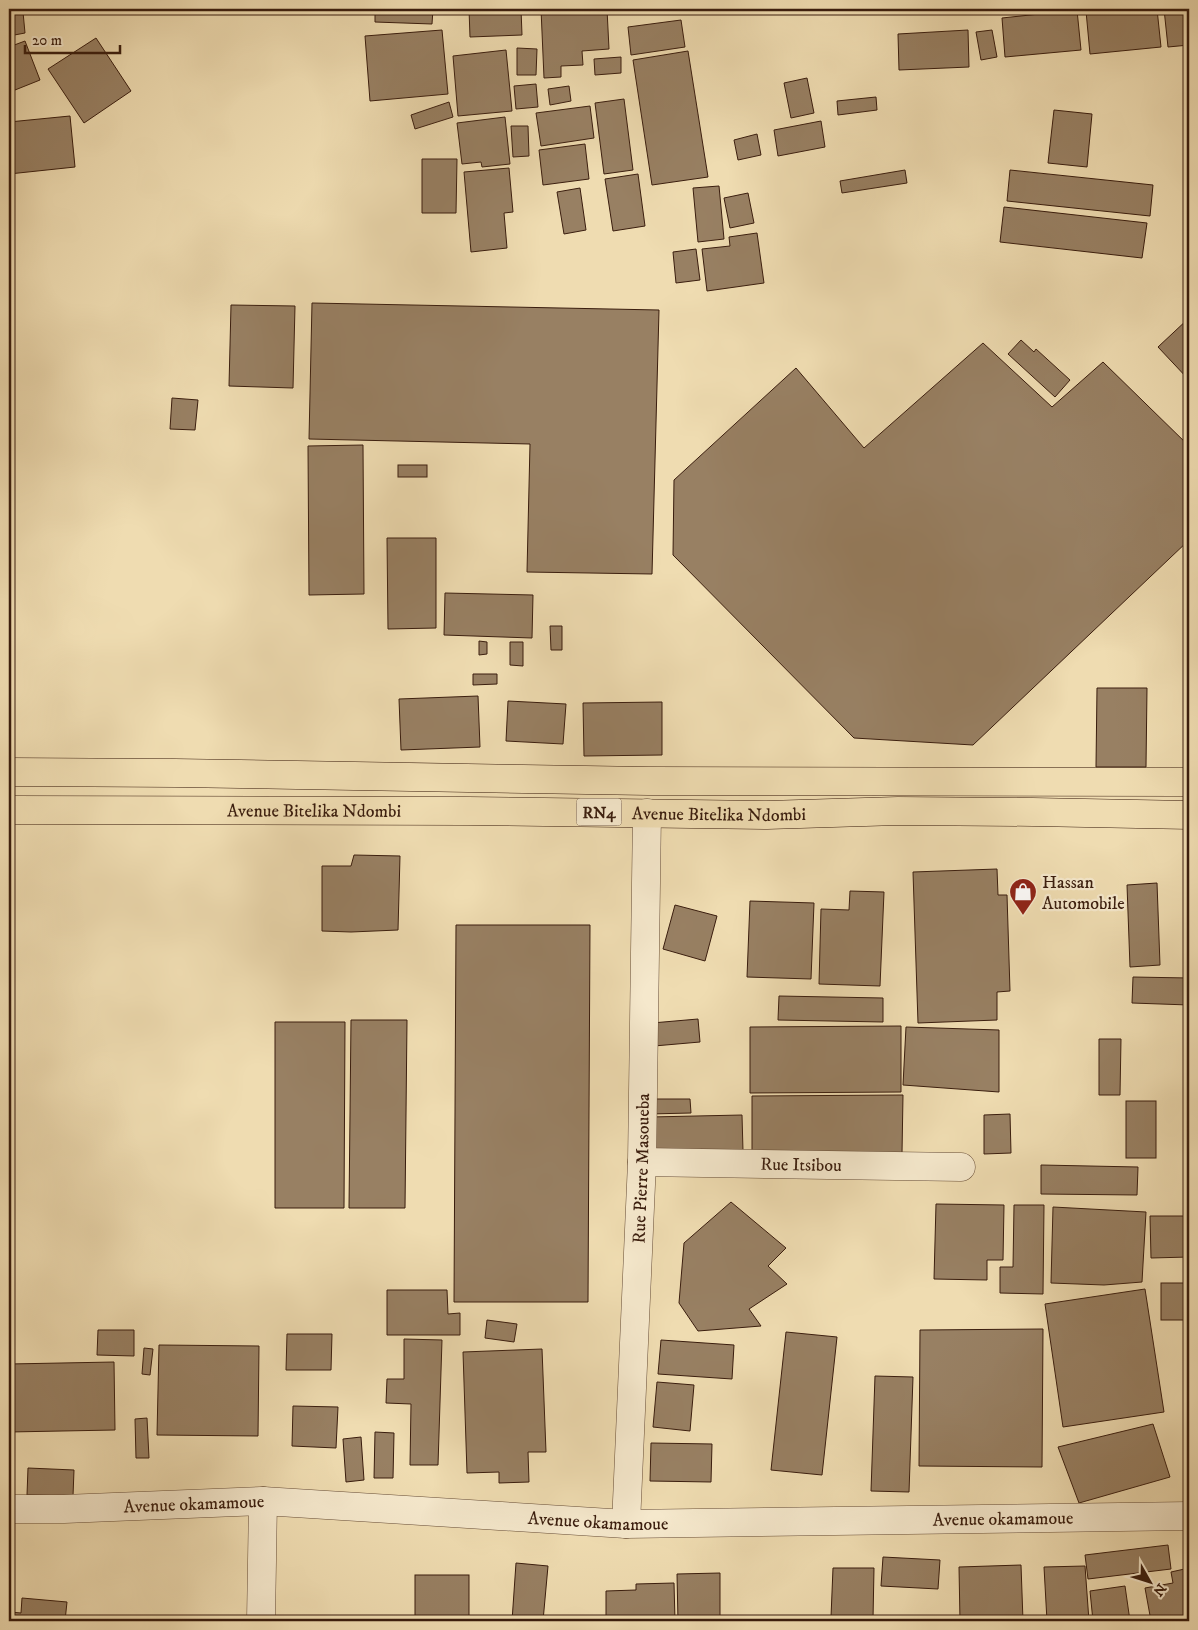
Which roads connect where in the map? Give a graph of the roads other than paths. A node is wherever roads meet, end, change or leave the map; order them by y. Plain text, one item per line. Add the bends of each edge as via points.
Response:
1 (9, 772) edge
2 (1189, 782) edge
3 (9, 810) edge
4 (647, 813) junction
5 (1189, 815) edge
6 (642, 1162) junction
7 (961, 1167) dead end
8 (264, 1501) junction
9 (9, 1509) edge
10 (1189, 1516) edge
11 (626, 1524) junction
12 (261, 1621) edge

1 - 2 highway, Avenue Bitelika Ndombi / RN4 via 648,781
3 - 4 highway, Avenue Bitelika Ndombi / RN4
4 - 5 highway, Avenue Bitelika Ndombi / RN4 via 767,815 898,811
4 - 6 street, Rue Pierre Masoueba
6 - 7 street, Rue Itsibou
6 - 11 street, Rue Pierre Masoueba
8 - 9 street, Avenue okamamoue
8 - 11 street, Avenue okamamoue
8 - 12 street
10 - 11 street, Avenue okamamoue

